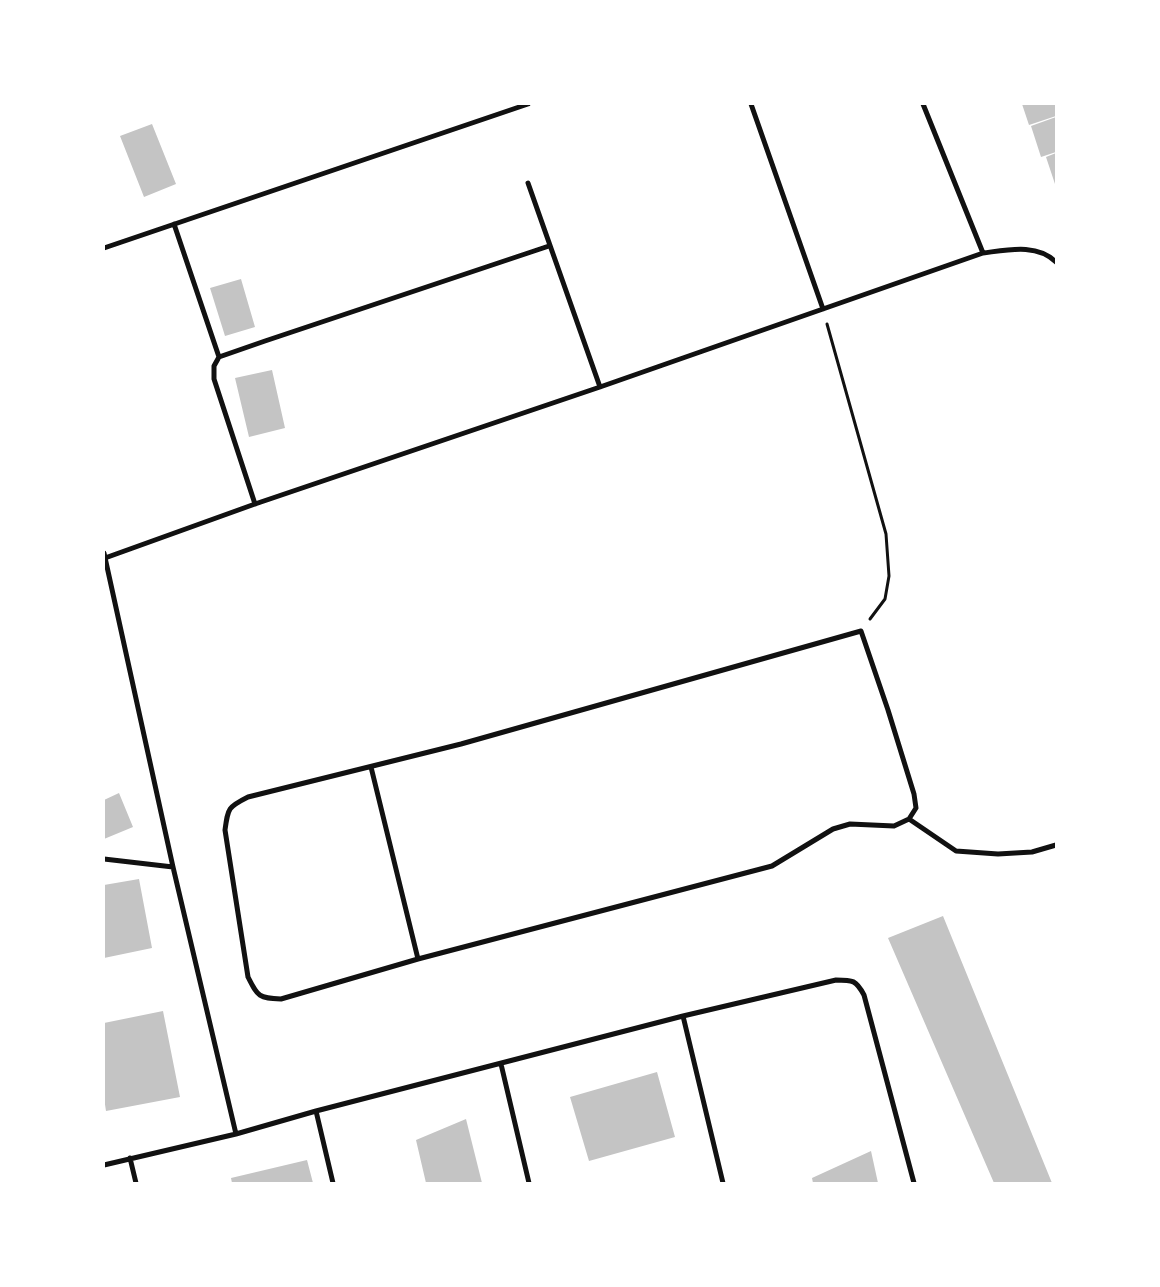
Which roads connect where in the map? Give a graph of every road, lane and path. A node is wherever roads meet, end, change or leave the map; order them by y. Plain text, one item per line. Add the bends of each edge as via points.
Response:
1 (528, 104) edge
2 (751, 104) edge
3 (923, 104) edge
4 (528, 182) dead end
5 (174, 224) junction
6 (549, 246) junction
7 (104, 248) edge
8 (983, 253) junction
9 (1056, 262) edge
10 (823, 309) junction
11 (219, 357) junction
12 (600, 387) junction
13 (255, 504) junction
14 (104, 555) edge
15 (861, 631) junction
16 (370, 767) junction
17 (909, 818) junction
18 (1056, 845) edge
19 (104, 859) edge
20 (173, 867) junction
21 (418, 959) junction
22 (682, 1016) junction
23 (501, 1064) junction
24 (316, 1112) junction
25 (236, 1134) junction
26 (130, 1158) junction
27 (104, 1165) edge
28 (136, 1183) edge
29 (333, 1183) edge
30 (529, 1183) edge
31 (723, 1183) edge
32 (914, 1183) edge

1 - 5 street
2 - 10 street
3 - 8 street
4 - 6 street
5 - 7 street
5 - 11 street
6 - 11 street
6 - 12 street
8 - 9 street via 1017,249 1038,251
8 - 10 street
10 - 12 street
10 - 15 path via 886,534 889,576 885,599
11 - 13 street via 214,366 214,379
12 - 13 street
13 - 14 street
14 - 20 street
15 - 16 street
15 - 17 street via 914,794 916,808
16 - 21 street
16 - 21 street via 248,798 227,812 226,830 248,977 256,994 282,999
17 - 18 street via 956,851 1032,852
17 - 21 street via 894,826 850,824 832,829 772,866
19 - 20 street
20 - 25 street
22 - 23 street
22 - 31 street
22 - 32 street via 836,980 850,980 858,984 864,995
23 - 24 street
23 - 30 street
24 - 25 street
24 - 29 street
25 - 26 street
26 - 27 street
26 - 28 street

